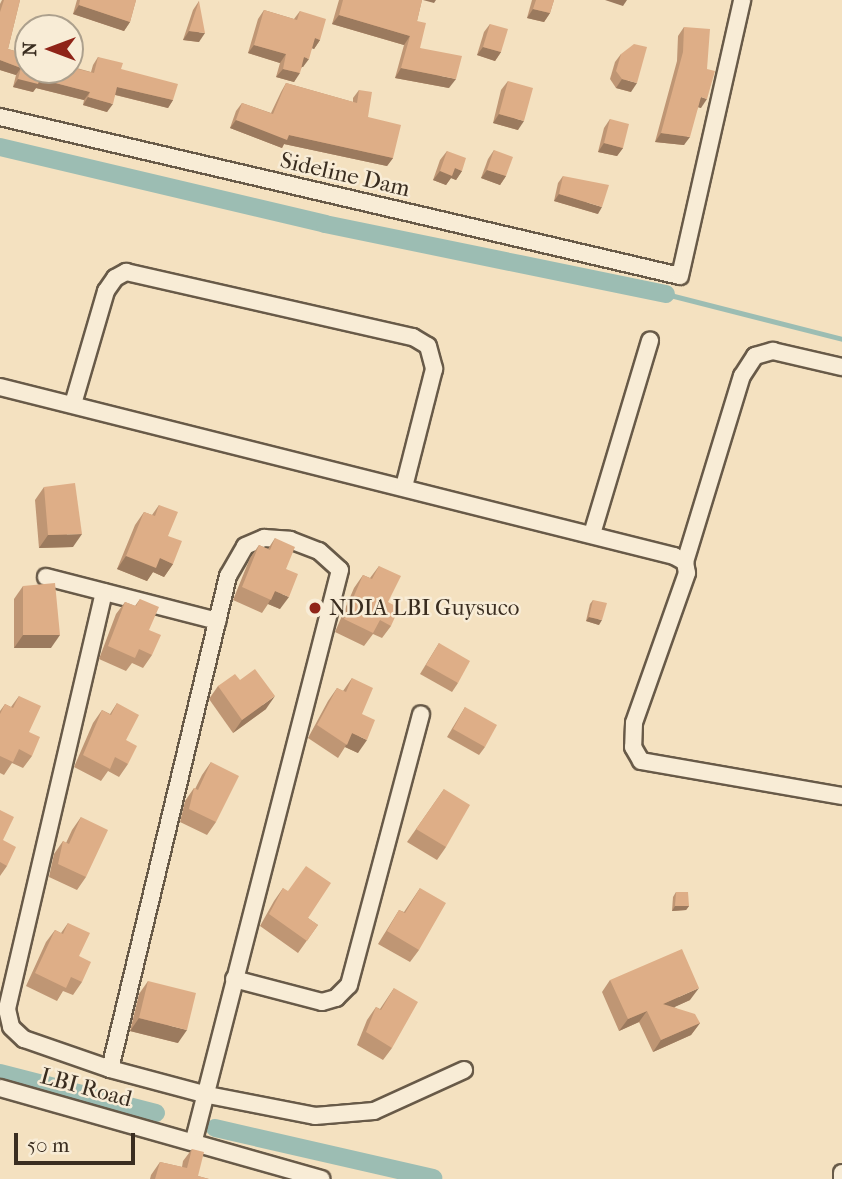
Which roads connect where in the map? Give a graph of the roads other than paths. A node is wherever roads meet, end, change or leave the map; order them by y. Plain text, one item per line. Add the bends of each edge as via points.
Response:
1 (743, 0) edge
2 (0, 117) edge
3 (650, 341) dead end
4 (842, 367) edge
5 (0, 387) edge
6 (73, 404) junction
7 (404, 487) junction
8 (592, 534) junction
9 (685, 562) junction
10 (46, 577) dead end
11 (104, 592) junction
12 (217, 621) junction
13 (421, 714) dead end
14 (842, 796) edge
15 (233, 979) junction
16 (110, 1069) junction
17 (464, 1070) dead end
18 (0, 1088) edge
19 (202, 1100) junction
20 (194, 1140) junction
21 (842, 1173) edge
22 (321, 1179) edge
23 (842, 1179) edge

1 - 2 street, Sideline Dam via 681,273
3 - 8 street
4 - 9 street via 773,351 755,356 742,376
5 - 6 street
6 - 7 street
6 - 7 street via 106,292 115,278 126,272 413,337 428,346 434,369
7 - 8 street
8 - 9 street
9 - 14 street via 688,573 634,723 633,747 640,761
10 - 11 street
11 - 12 street
11 - 16 street via 8,1009 11,1027 24,1039
12 - 15 street via 228,576 245,546 264,538 290,540 319,551 340,570
12 - 16 street
13 - 15 street via 349,985 336,998 322,1002
15 - 19 street
16 - 19 street
17 - 19 street via 374,1111 315,1116
18 - 20 street, LBI Road
19 - 20 street
20 - 22 street, LBI Road
21 - 23 street

